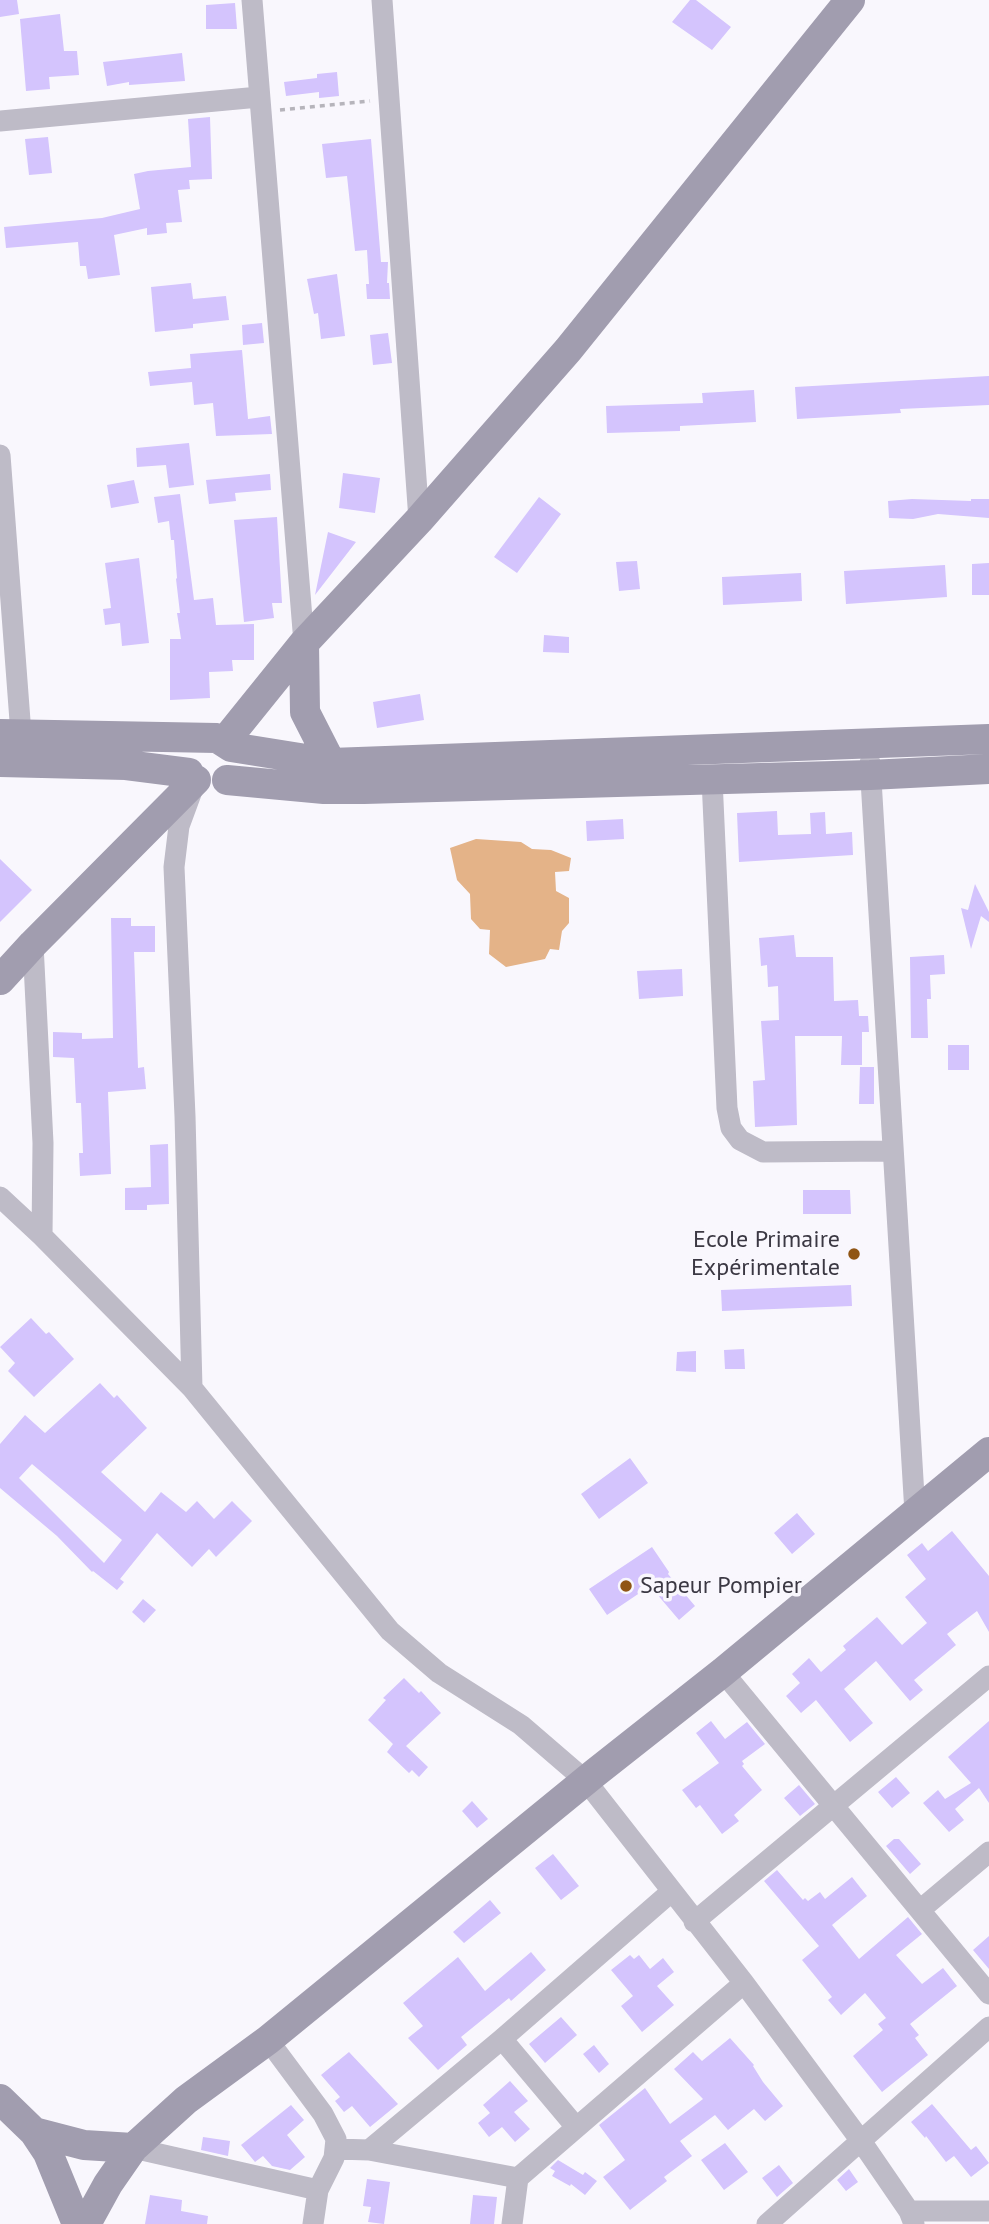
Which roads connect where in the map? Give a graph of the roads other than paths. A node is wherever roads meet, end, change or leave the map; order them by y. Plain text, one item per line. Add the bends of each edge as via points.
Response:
1 (252, 0) edge
2 (382, 0) edge
3 (850, 0) edge
4 (260, 104) junction
5 (0, 121) edge
6 (0, 456) edge
7 (419, 520) junction
8 (304, 643) junction
9 (10, 734) edge
10 (989, 739) edge
11 (219, 742) junction
12 (870, 744) junction
13 (0, 762) edge
14 (331, 762) junction
15 (989, 769) edge
16 (870, 775) junction
17 (193, 777) junction
18 (712, 779) junction
19 (227, 780) junction
20 (33, 944) junction
21 (0, 980) edge
22 (892, 1150) junction
23 (0, 1198) edge
24 (42, 1236) junction
25 (192, 1388) junction
26 (985, 1463) edge
27 (915, 1513) junction
28 (723, 1672) junction
29 (989, 1676) edge
30 (586, 1781) junction
31 (834, 1806) junction
32 (989, 1852) edge
33 (671, 1892) junction
34 (920, 1910) junction
35 (694, 1922) junction
36 (744, 1983) junction
37 (989, 1994) edge
38 (989, 2027) edge
39 (502, 2039) junction
40 (268, 2040) junction
41 (0, 2099) edge
42 (576, 2127) junction
43 (34, 2132) junction
44 (862, 2141) junction
45 (133, 2148) junction
46 (337, 2148) junction
47 (369, 2150) junction
48 (518, 2178) junction
49 (318, 2190) junction
50 (989, 2211) edge
51 (911, 2218) edge
52 (77, 2224) edge
53 (86, 2224) edge
54 (313, 2224) edge
55 (512, 2224) edge
56 (768, 2224) edge

1 - 4 street
2 - 7 street
3 - 7 street via 568,350
4 - 5 street
4 - 8 street
6 - 9 street
7 - 8 street
8 - 11 street
8 - 14 street via 305,712
9 - 11 street
10 - 12 street
11 - 14 street
11 - 17 street via 194,745 187,763
11 - 19 street via 236,761
12 - 14 street
12 - 16 street
13 - 17 street via 126,765
15 - 16 street
16 - 18 street
16 - 22 street
17 - 19 street via 212,786
17 - 20 street
17 - 25 street via 179,826 174,867
18 - 19 street via 364,789
18 - 22 street via 731,1128 740,1140 763,1152
20 - 21 street
20 - 24 street via 43,1143
22 - 27 street
23 - 24 street
24 - 25 street
25 - 30 street via 390,1631 439,1673 521,1725
26 - 27 street
27 - 28 street
28 - 30 street
28 - 31 street
29 - 31 street
30 - 33 street
30 - 40 street
31 - 34 street
31 - 35 street
32 - 34 street
33 - 35 street
33 - 39 street
34 - 37 street
35 - 36 street
36 - 42 street
36 - 44 street
38 - 44 street
39 - 42 street
39 - 47 street
40 - 45 street via 186,2100
40 - 46 street via 323,2114
41 - 43 street
42 - 48 street
43 - 45 street via 84,2145
43 - 52 street via 53,2162
44 - 51 street
44 - 56 street
45 - 49 street
45 - 53 street
46 - 47 street
46 - 49 street
47 - 48 street
48 - 55 street
49 - 54 street
50 - 51 street

